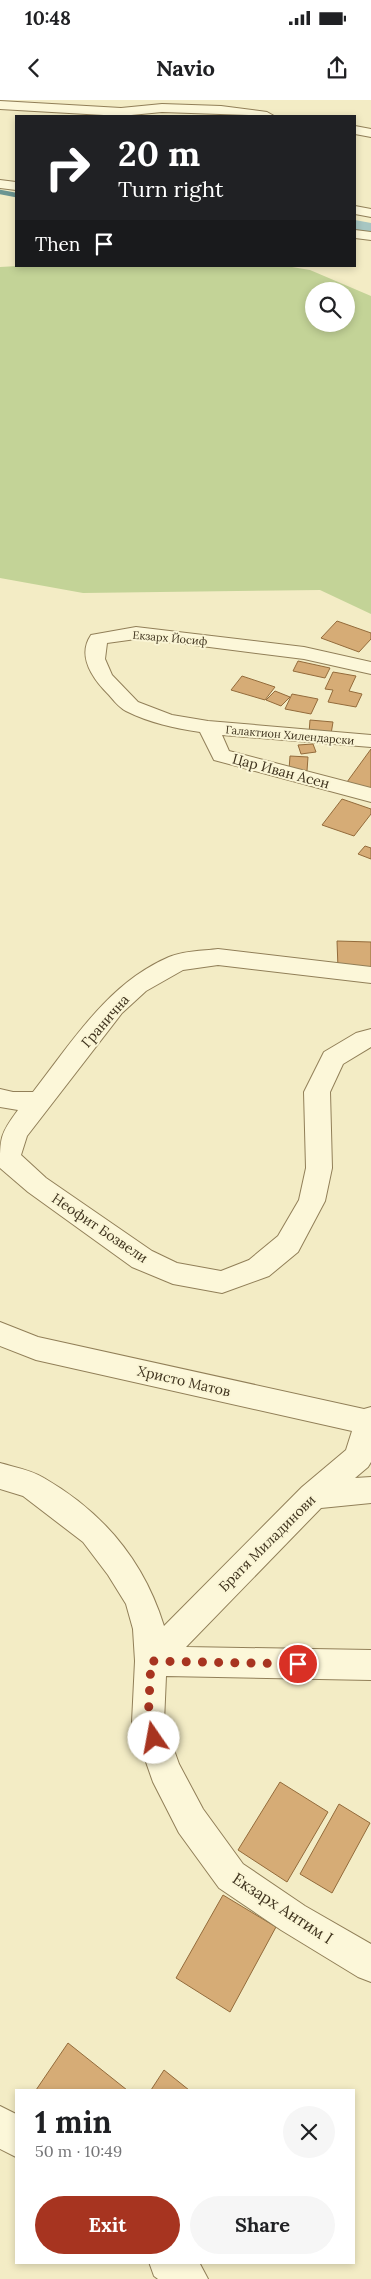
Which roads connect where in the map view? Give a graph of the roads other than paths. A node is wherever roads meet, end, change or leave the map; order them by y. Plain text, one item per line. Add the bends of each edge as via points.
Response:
1 (266, 100) edge
2 (163, 104) edge
3 (0, 105) edge
4 (249, 113) junction
5 (121, 114) edge
6 (261, 115) edge
7 (356, 130) edge
8 (371, 133) edge
9 (0, 184) edge
10 (15, 186) edge
11 (356, 210) edge
12 (371, 213) edge
13 (356, 234) edge
14 (371, 236) edge
15 (371, 668) edge
16 (208, 727) junction
17 (371, 741) edge
18 (371, 794) edge
19 (371, 975) edge
20 (371, 1038) edge
21 (0, 1098) edge
22 (40, 1101) junction
23 (4, 1158) edge
24 (0, 1334) edge
25 (371, 1421) edge
26 (0, 1476) edge
27 (371, 1490) edge
28 (312, 1496) junction
29 (151, 1661) junction
30 (371, 1665) edge
31 (371, 1964) edge
32 (0, 2125) edge
33 (15, 2137) edge
34 (170, 2264) edge
35 (188, 2279) edge

1 - 4 street
2 - 4 street
2 - 5 street
3 - 5 street
4 - 6 street
7 - 8 street
9 - 10 street
11 - 12 street
13 - 14 street
15 - 16 street, Екзарх Йосиф via 304,653 178,637 136,633 98,639 96,659 102,677 131,706 168,721
16 - 17 street, Галактион Хилендарски
16 - 18 street, Цар Иван Асен via 221,755
19 - 22 street, Гранична via 218,957 177,963 138,985 113,1007
20 - 23 street, Неофит Бозвели via 364,1038 333,1058 317,1092 319,1168 312,1201 288,1244 259,1268 222,1282 173,1273 142,1259
21 - 22 street
22 - 23 street, Гранична via 15,1133
24 - 25 street, Христо Матов via 36,1348
25 - 28 street, Братя Миладинови via 358,1458
26 - 29 street, Екзарх Антим I via 32,1486 94,1532 140,1599 149,1629
27 - 28 street
28 - 29 street, Братя Миладинови
29 - 30 street
29 - 31 street, Екзарх Антим I via 148,1722 165,1772 191,1821 231,1876 293,1918
32 - 33 street
34 - 35 street

